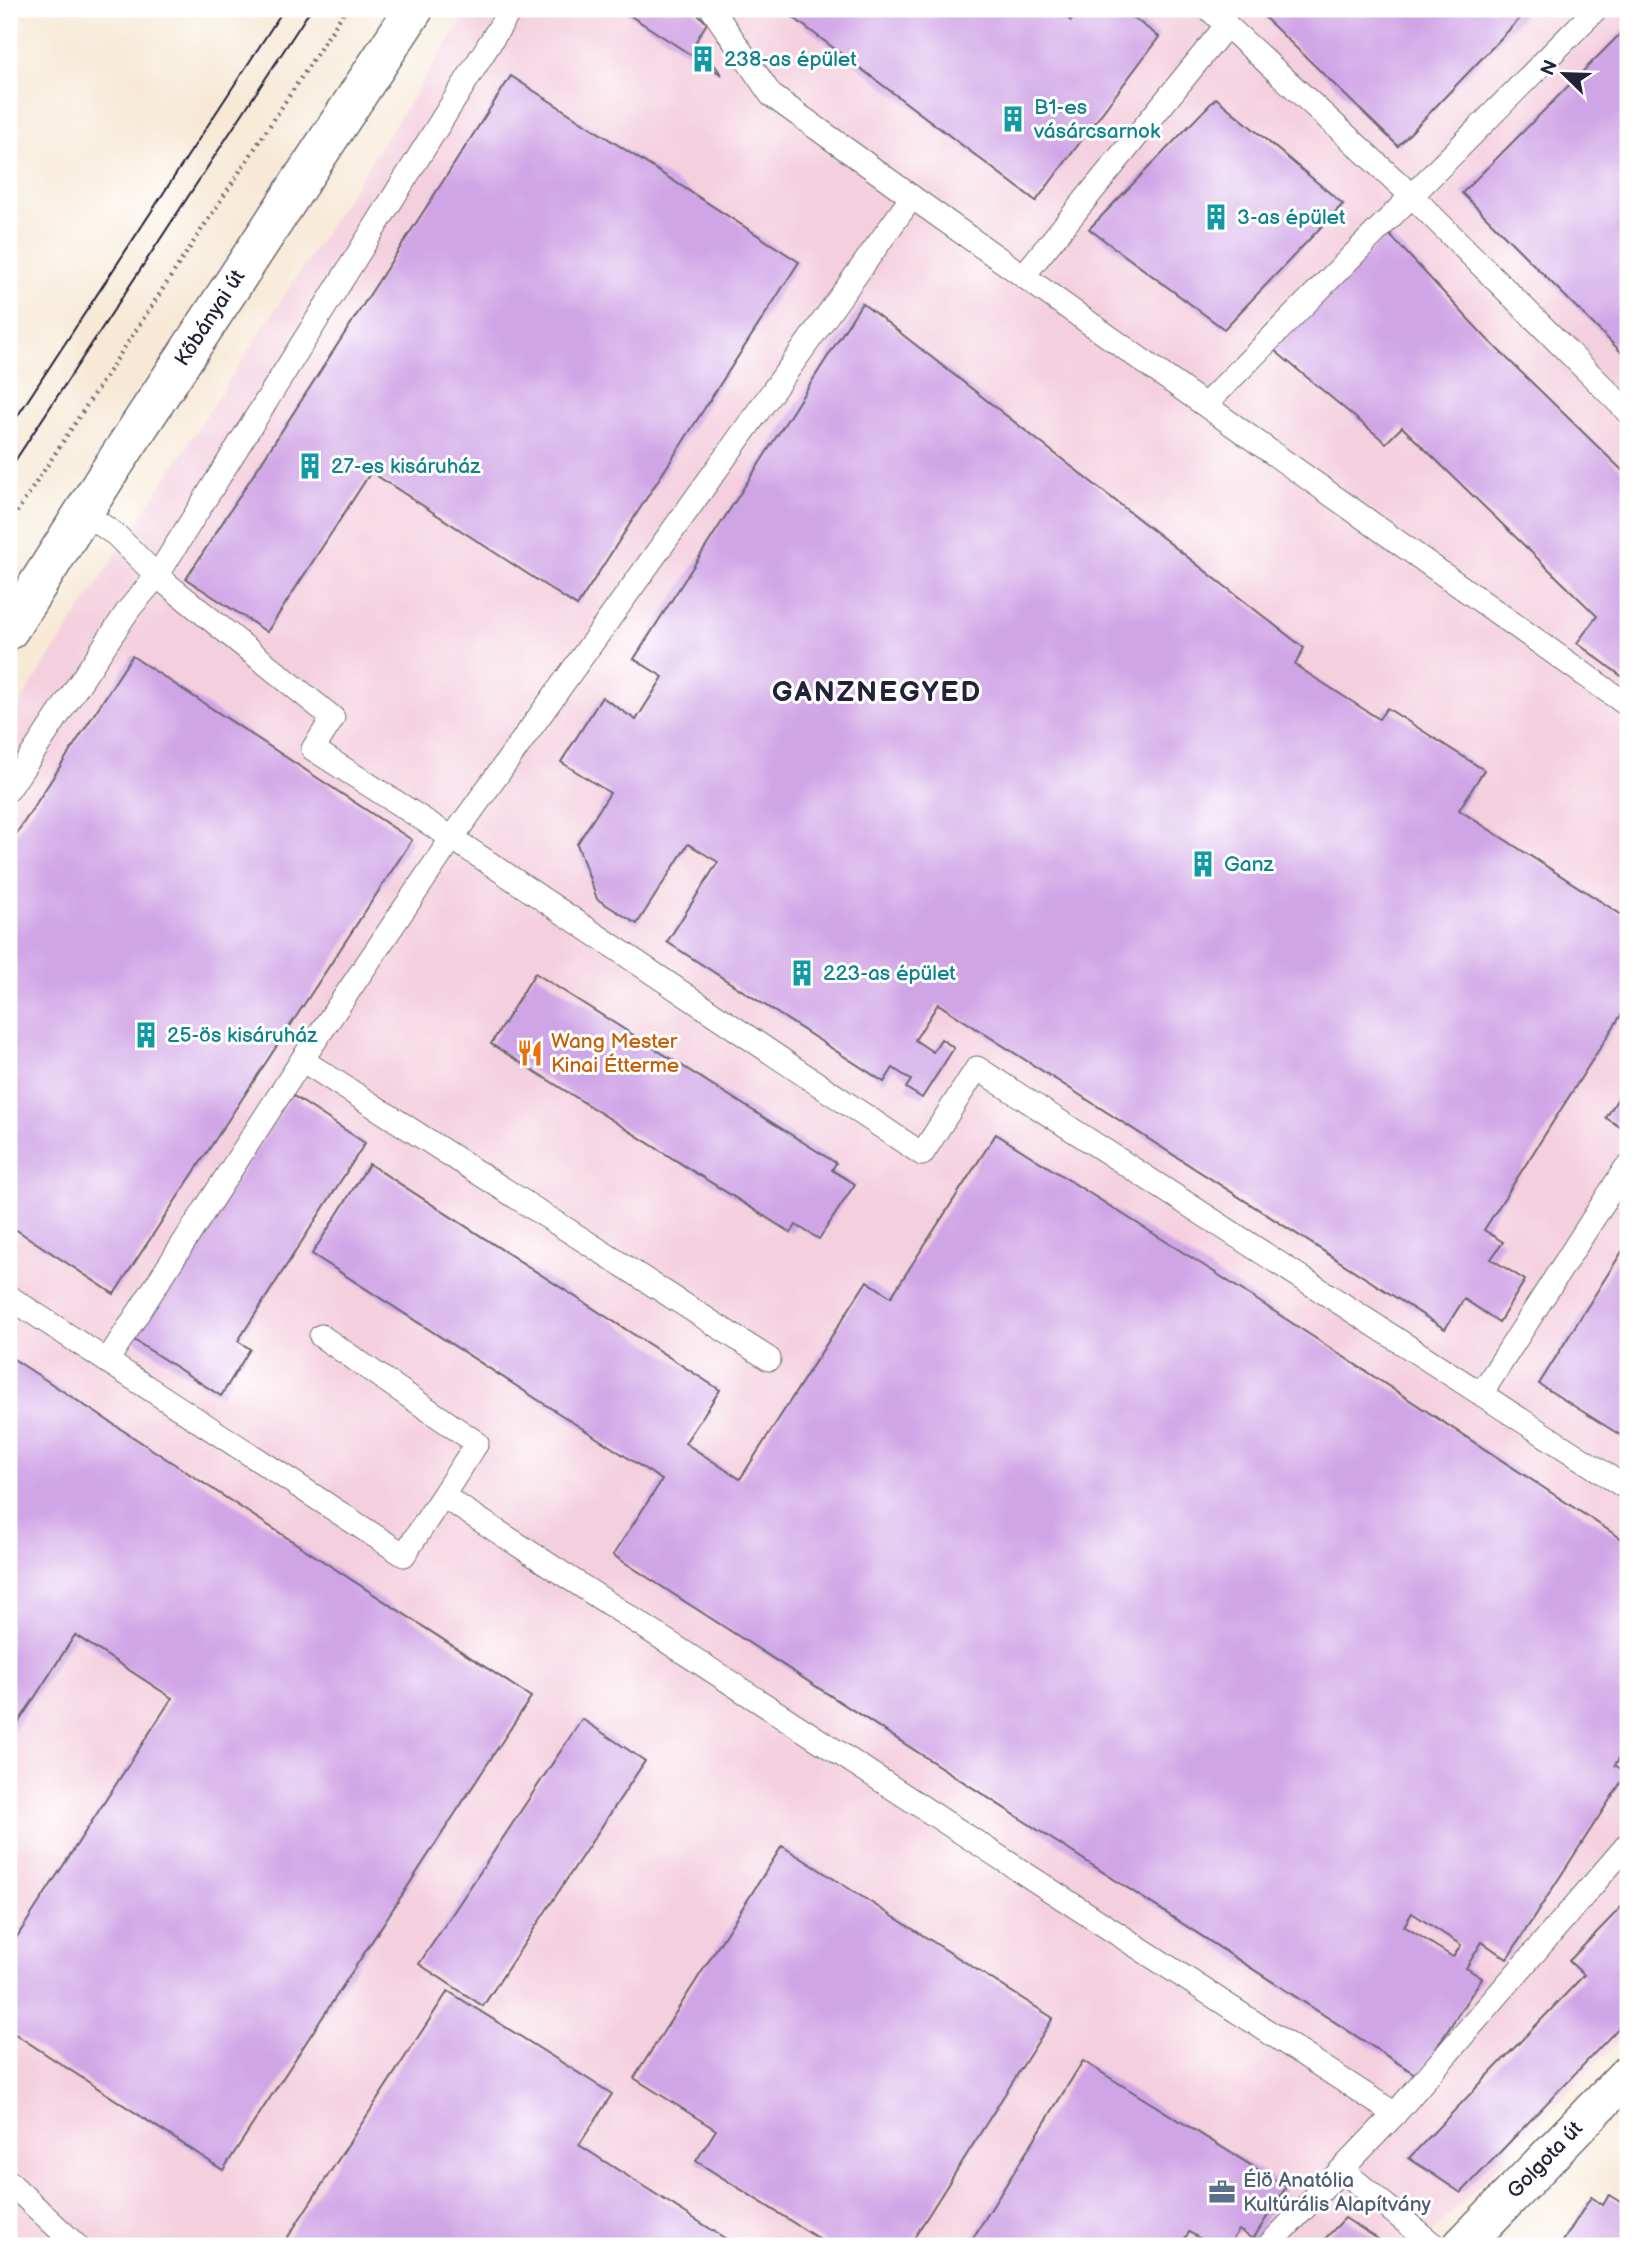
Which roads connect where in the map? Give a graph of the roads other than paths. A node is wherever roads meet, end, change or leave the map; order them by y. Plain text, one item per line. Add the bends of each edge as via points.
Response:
1 (414, 9) edge
2 (511, 9) edge
3 (712, 9) edge
4 (1209, 9) edge
5 (1596, 9) edge
6 (1227, 25) junction
7 (1412, 196) junction
8 (912, 197) junction
9 (1024, 275) junction
10 (1206, 404) junction
11 (1628, 412) edge
12 (83, 512) junction
13 (157, 576) junction
14 (9, 630) edge
15 (1626, 704) dead end
16 (9, 789) edge
17 (452, 838) junction
18 (302, 1060) junction
19 (1625, 1169) dead end
20 (9, 1297) edge
21 (321, 1336) dead end
22 (769, 1359) dead end
23 (107, 1361) junction
24 (1480, 1394) junction
25 (1628, 1489) edge
26 (443, 1496) junction
27 (1628, 1844) edge
28 (1628, 2074) edge
29 (1395, 2114) junction
30 (1342, 2170) junction
31 (9, 2182) edge
32 (77, 2246) edge
33 (1268, 2246) edge
34 (1435, 2246) edge
35 (1462, 2246) edge

1 - 12 main road, Kőbányai út
2 - 13 lane
3 - 8 lane via 771,95
4 - 6 lane
5 - 7 lane
6 - 7 lane
6 - 9 lane
7 - 10 lane
7 - 11 lane
8 - 9 lane
8 - 17 lane
9 - 10 lane
10 - 15 lane
12 - 13 lane via 116,535
12 - 14 main road, Kőbányai út
13 - 16 lane via 129,609
13 - 17 lane via 332,718 313,749
17 - 18 lane
17 - 24 lane via 922,1154 976,1068
18 - 22 lane
18 - 23 lane
19 - 24 lane
20 - 23 lane
21 - 26 lane via 477,1443
23 - 26 lane via 404,1555
24 - 25 lane
26 - 29 lane
27 - 29 lane
28 - 35 main road, Golgota út
29 - 30 lane
30 - 33 lane
30 - 34 lane
31 - 32 lane

